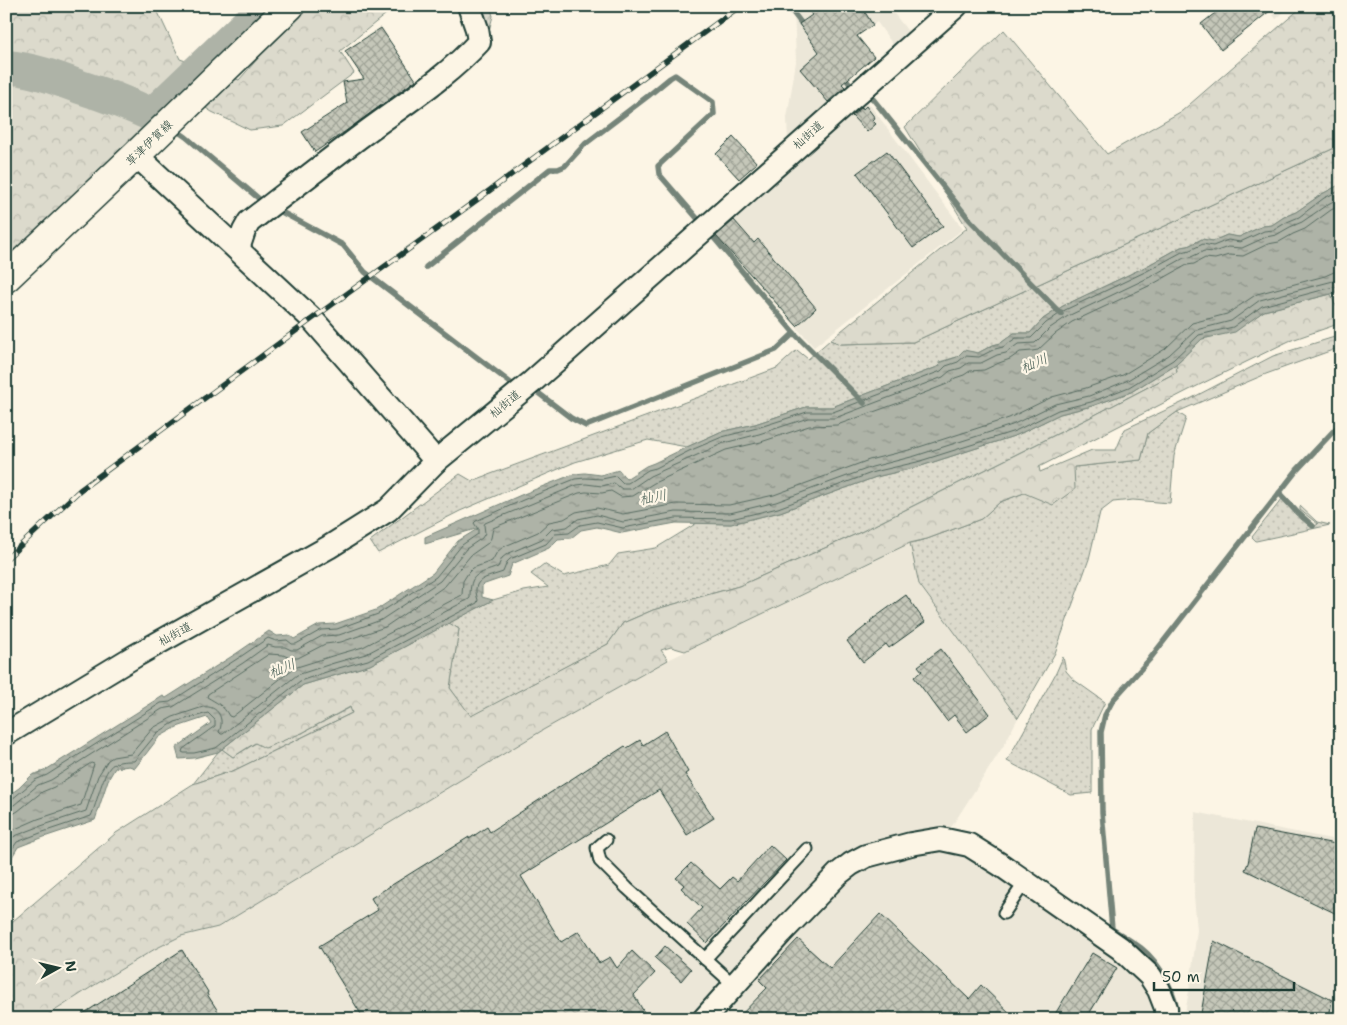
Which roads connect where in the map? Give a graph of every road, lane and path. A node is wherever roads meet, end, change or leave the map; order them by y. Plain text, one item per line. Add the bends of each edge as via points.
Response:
1 (290, 6) edge
2 (469, 6) edge
3 (956, 6) edge
4 (136, 155) junction
5 (238, 249) junction
6 (6, 278) edge
7 (436, 461) junction
8 (6, 734) edge
9 (606, 840) dead end
10 (807, 849) dead end
11 (1025, 882) junction
12 (1004, 913) dead end
13 (705, 959) junction
14 (734, 985) junction
15 (704, 1019) edge
16 (1166, 1019) edge

1 - 4 main road, 草津伊賀線
2 - 5 street via 479,42 465,57 249,222
3 - 7 street, 杣街道 via 532,382
4 - 5 street
4 - 6 main road, 草津伊賀線
5 - 7 street via 312,319
7 - 8 street, 杣街道 via 388,510 338,542 135,656
9 - 13 lane via 597,848 600,861
10 - 13 lane
11 - 12 lane
11 - 14 street via 969,845 942,839 866,856 838,874
11 - 16 street via 1120,948 1150,976 1160,990
13 - 14 lane
14 - 15 street

